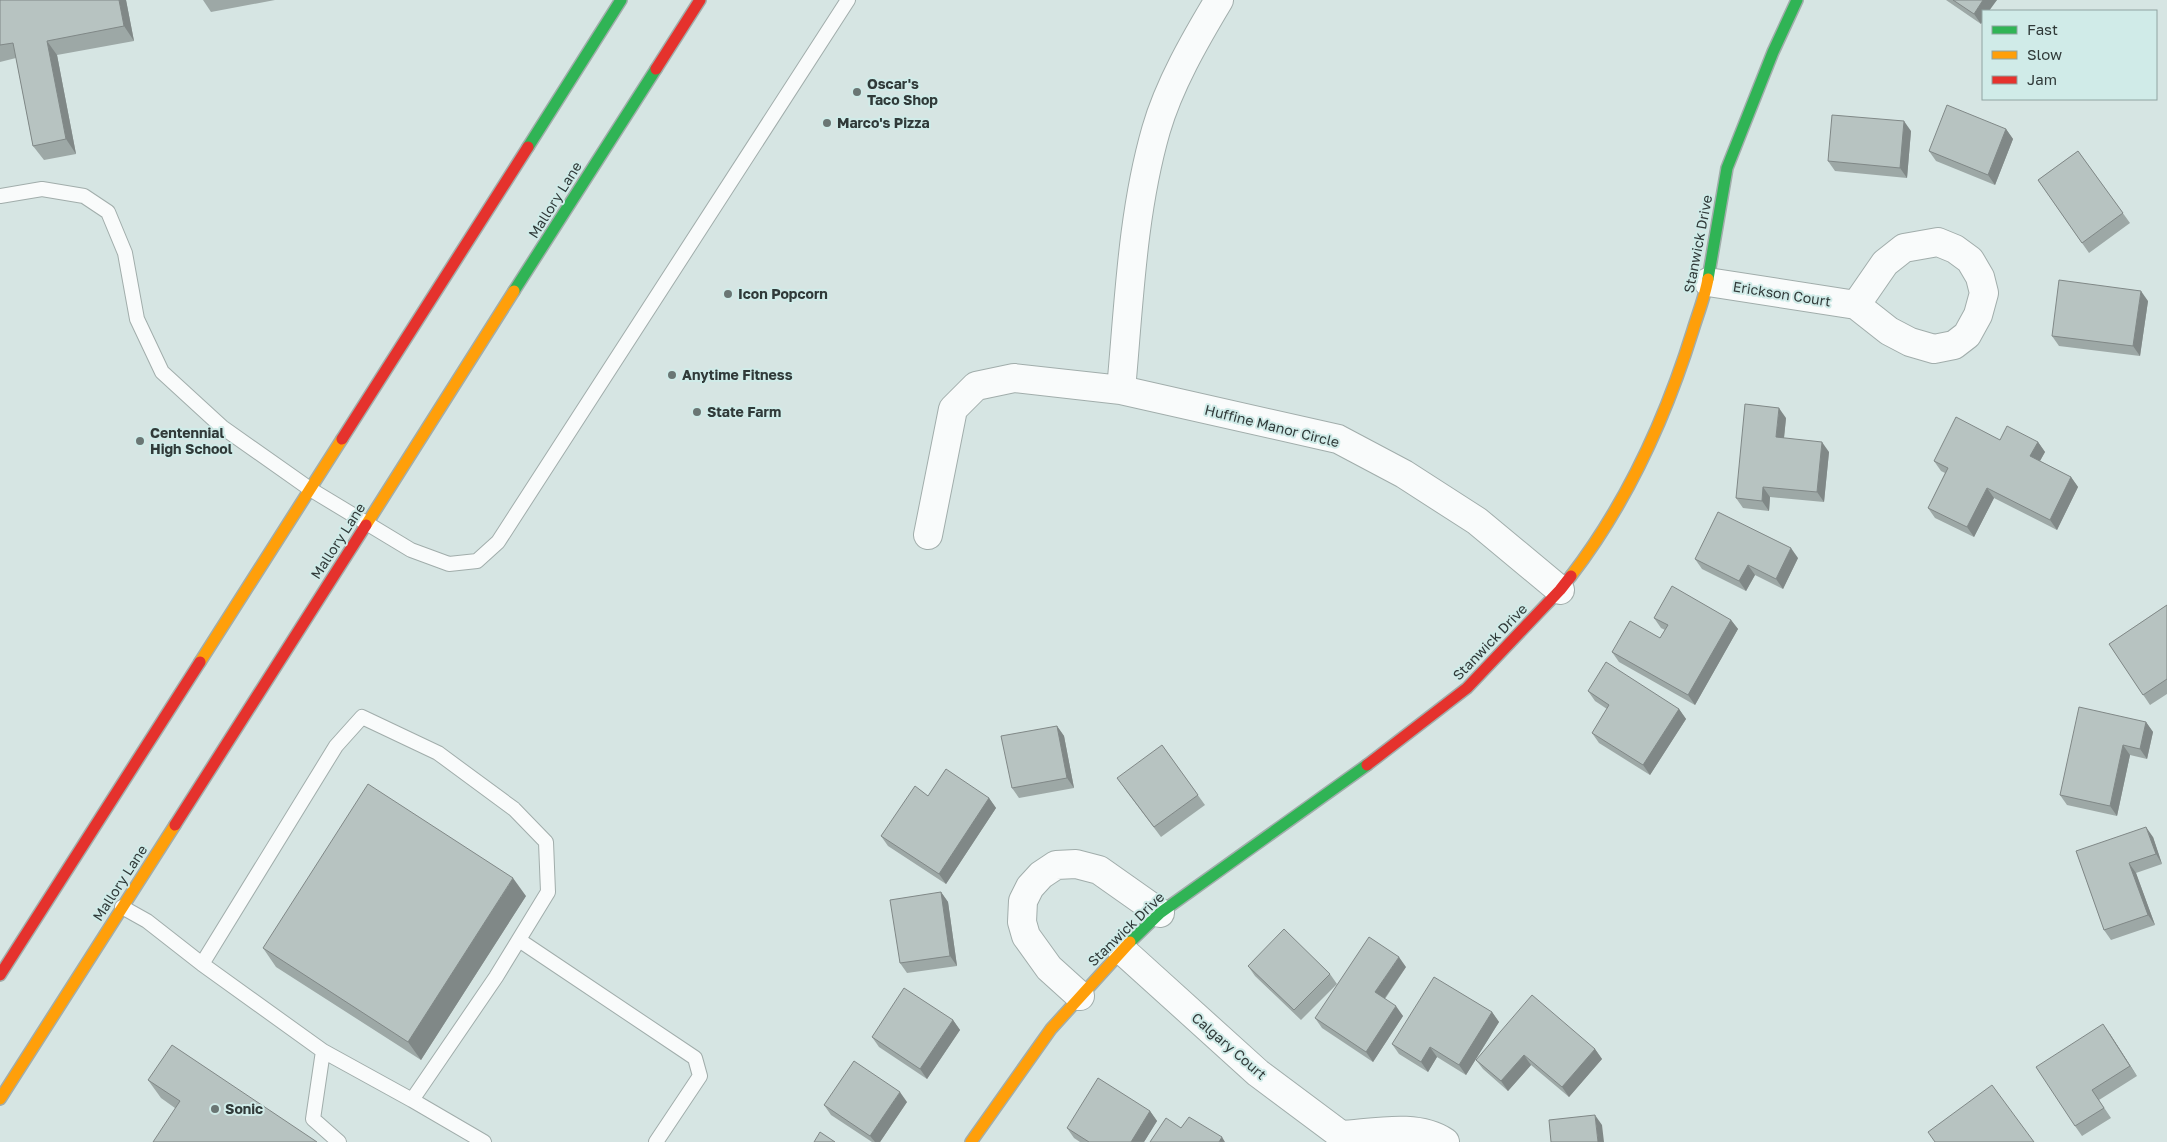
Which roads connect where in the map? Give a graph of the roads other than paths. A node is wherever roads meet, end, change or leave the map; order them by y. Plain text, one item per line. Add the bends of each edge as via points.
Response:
1 (622, 0) edge
2 (700, 0) edge
3 (848, 0) edge
4 (1219, 0) edge
5 (1797, 0) edge
6 (0, 196) edge
7 (1708, 282) junction
8 (1856, 305) junction
9 (1121, 390) junction
10 (310, 489) junction
11 (367, 523) junction
12 (928, 535) dead end
13 (1560, 590) junction
14 (122, 907) junction
15 (1160, 913) junction
16 (519, 940) junction
17 (1122, 950) junction
18 (202, 964) junction
19 (0, 974) edge
20 (1080, 996) junction
21 (322, 1051) junction
22 (0, 1099) edge
23 (412, 1100) junction
24 (1343, 1139) edge
25 (339, 1142) edge
26 (484, 1142) edge
27 (656, 1142) edge
28 (971, 1142) edge
29 (1445, 1142) edge

1 - 10 main road
2 - 11 main road, Mallory Lane
3 - 11 lane via 498,542 477,561 449,564 411,550
4 - 9 street via 1188,53 1156,128 1143,180
5 - 7 main road, Stanwick Drive via 1727,168
6 - 10 lane via 42,189 84,196 108,212 124,253 137,319 162,372 222,427
7 - 8 street, Erickson Court
7 - 13 main road, Stanwick Drive via 1680,372 1642,461 1594,546
8 - 8 street via 1890,331 1910,342 1934,349 1954,345 1967,335 1978,315 1984,293 1980,277 1970,260 1938,242 1904,248 1885,263
9 - 12 street, Huffine Manor Circle via 1014,378 976,386 953,409
9 - 13 street, Huffine Manor Circle via 1338,439 1404,474 1476,521
10 - 11 lane
10 - 19 main road
11 - 14 main road, Mallory Lane
13 - 15 main road, Stanwick Drive via 1467,688 1366,766
14 - 18 lane via 147,921
14 - 22 main road, Mallory Lane
15 - 17 main road, Stanwick Drive
15 - 20 street via 1099,870 1076,864 1056,865 1041,875 1023,900 1022,922 1026,936 1049,968
16 - 18 lane via 548,892 546,842 514,809 438,753 362,717 336,746
16 - 23 lane
16 - 27 lane via 695,1058 700,1076
17 - 20 main road, Stanwick Drive
17 - 24 street, Calgary Court via 1258,1074
18 - 21 lane
20 - 28 main road, Stanwick Drive via 1051,1029
21 - 23 lane
21 - 25 lane via 313,1119
23 - 26 lane
24 - 29 street via 1416,1132

